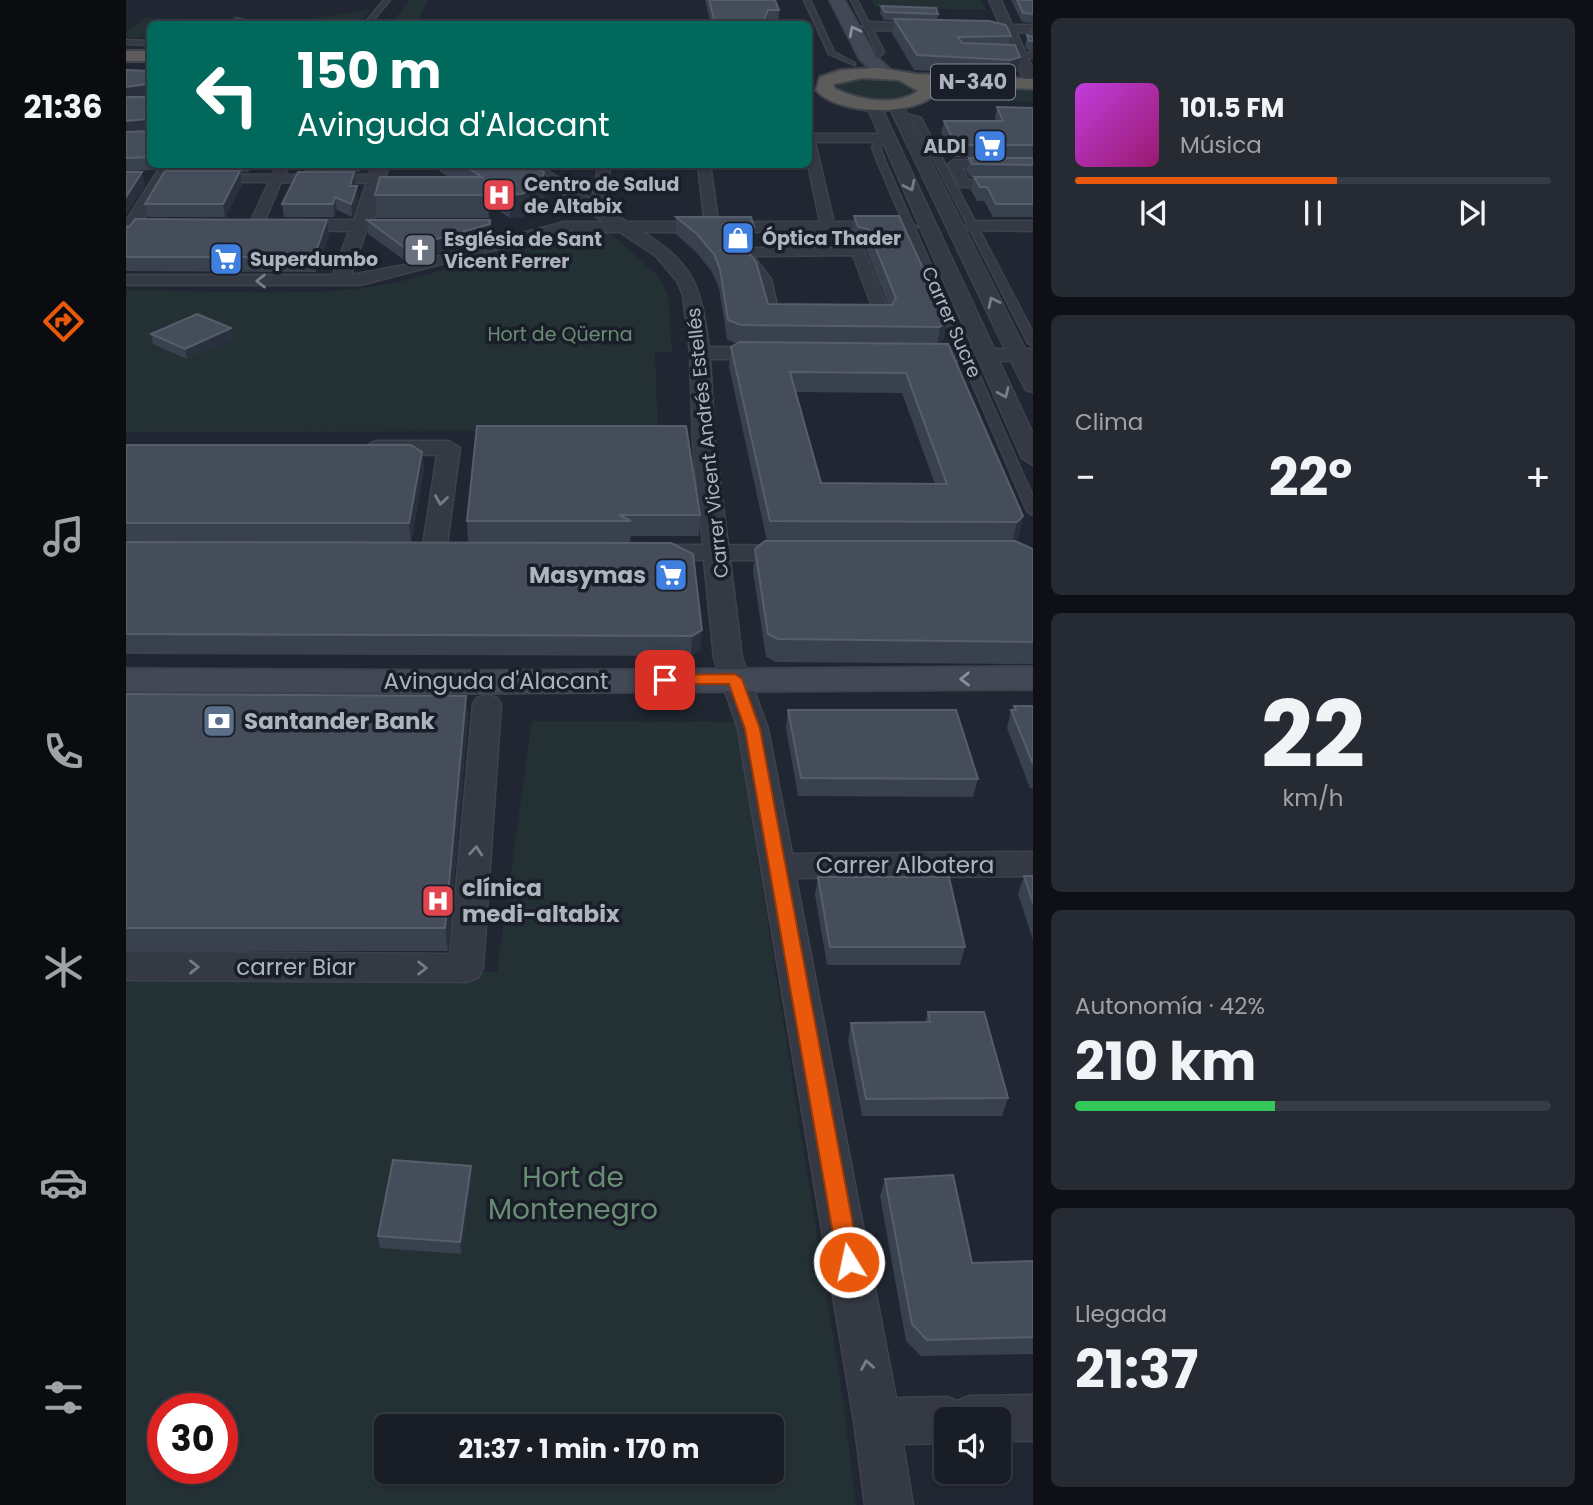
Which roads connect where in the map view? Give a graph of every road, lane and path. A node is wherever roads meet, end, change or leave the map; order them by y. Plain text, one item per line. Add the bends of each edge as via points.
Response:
1 (807, 0) edge
2 (821, 0) edge
3 (837, 0) edge
4 (854, 0) edge
5 (995, 0) edge
6 (385, 2) edge
7 (369, 21) edge
8 (868, 26) junction
9 (1008, 28) junction
10 (1033, 29) edge
11 (126, 42) edge
12 (147, 43) edge
13 (1021, 55) edge
14 (126, 56) edge
15 (147, 56) edge
16 (871, 62) junction
17 (852, 69) junction
18 (886, 74) junction
19 (812, 77) edge
20 (833, 78) junction
21 (912, 79) junction
22 (1033, 83) edge
23 (812, 96) edge
24 (840, 98) junction
25 (945, 100) dead end
26 (914, 101) junction
27 (868, 104) junction
28 (896, 109) junction
29 (812, 138) edge
30 (887, 140) junction
31 (812, 156) edge
32 (1033, 163) edge
33 (282, 168) edge
34 (532, 168) edge
35 (604, 168) edge
36 (705, 168) edge
37 (378, 172) edge
38 (169, 173) edge
39 (138, 178) edge
40 (199, 178) edge
41 (278, 178) junction
42 (1033, 184) edge
43 (596, 208) junction
44 (159, 225) edge
45 (249, 225) joint
46 (359, 225) junction
47 (425, 226) edge
48 (973, 226) junction
49 (1033, 226) edge
50 (620, 227) junction
51 (712, 227) junction
52 (828, 227) junction
53 (909, 227) junction
54 (128, 228) edge
55 (492, 228) edge
56 (858, 251) joint
57 (126, 281) edge
58 (340, 281) junction
59 (1028, 351) edge
60 (700, 353) junction
61 (794, 354) edge
62 (900, 354) edge
63 (965, 354) junction
64 (988, 355) junction
65 (1033, 386) edge
66 (355, 449) edge
67 (1033, 458) edge
68 (1033, 511) edge
69 (406, 552) edge
70 (434, 552) junction
71 (462, 552) edge
72 (630, 552) edge
73 (717, 552) junction
74 (816, 553) edge
75 (1033, 678) edge
76 (126, 680) edge
77 (739, 692) junction
78 (126, 702) edge
79 (487, 704) junction
80 (1033, 704) edge
81 (1033, 864) edge
82 (778, 866) junction
83 (126, 966) edge
84 (1011, 1418) edge
85 (1033, 1418) edge
86 (934, 1420) edge
87 (877, 1421) junction
88 (889, 1505) edge

1 - 17 lane via 831,53
2 - 17 main road
16 -> 3 main road
4 - 8 lane
5 - 9 street
6 - 7 lane
8 - 9 street
8 - 16 lane via 881,52
9 - 10 street
9 - 13 street
11 - 12 lane
13 - 22 street
14 - 15 highway
16 - 18 main road
17 - 18 highway, N-340
17 - 20 highway, N-340
18 - 21 highway, N-340
19 - 20 highway, N-340
20 - 24 highway via 824,86
21 - 22 highway, N-340
21 - 26 highway, N-340 via 928,92
23 - 24 highway, N-340
24 - 27 highway, N-340
25 - 26 highway, N-340
26 - 28 highway, N-340
27 - 28 highway, N-340
27 - 30 street, Carrer Sucre via 876,111
28 - 48 lane, Carrer Sucre via 917,118
59 -> 28 street, Carrer Sucre
29 - 30 street
30 - 53 lane, Carrer Sucre via 876,146
30 -> 64 street, Carrer Sucre
31 - 52 street
32 - 42 street via 954,164 964,184
33 - 41 street
34 - 43 street, Carrer Vicent Andrés Estellés
35 - 43 street
36 - 51 street
37 - 41 street
37 - 46 street via 365,221
38 - 39 street
38 - 54 street
40 - 41 street
41 - 45 street
43 - 50 street, Carrer Vicent Andrés Estellés
43 - 55 street via 524,226
44 - 54 street
45 - 46 street
46 - 47 street
46 - 58 street
48 - 49 street
48 - 59 lane, Carrer Sucre
50 - 51 street
50 - 58 street via 564,227 407,270
50 - 60 street, Carrer Vicent Andrés Estellés via 662,252 684,275 692,295
51 - 52 street
52 - 53 street
53 - 63 lane, Carrer Sucre
56 - 56 street via 884,318 774,318 764,279 743,252
58 -> 57 street
59 - 64 street
59 - 65 street, Carrer Sucre
60 - 61 street
60 - 73 street, Carrer Vicent Andrés Estellés via 704,443
62 - 63 street
63 - 64 street
63 - 68 lane, Carrer Sucre
64 -> 67 street, Carrer Sucre
66 -> 70 street via 449,449
69 - 70 street
70 - 71 street
72 - 73 street
73 - 74 street
73 - 77 street, Carrer Vicent Andrés Estellés via 729,658
75 -> 77 main road, Avinguda d'Alacant
76 - 77 main road, Avinguda d'Alacant via 490,682
77 - 79 main road, Avinguda d'Alacant
77 - 80 main road, Avinguda d'Alacant
77 - 82 street, Carrer Vicent Andrés Estellés via 753,729
78 - 79 main road, Avinguda d'Alacant
83 -> 79 street, carrer Biar via 466,968
81 - 82 street, Carrer Albatera
87 -> 82 street, Carrer Vicent Andrés Estellés
84 - 85 street
86 - 87 street
87 - 88 street, Carrer Vicent Andrés Estellés

